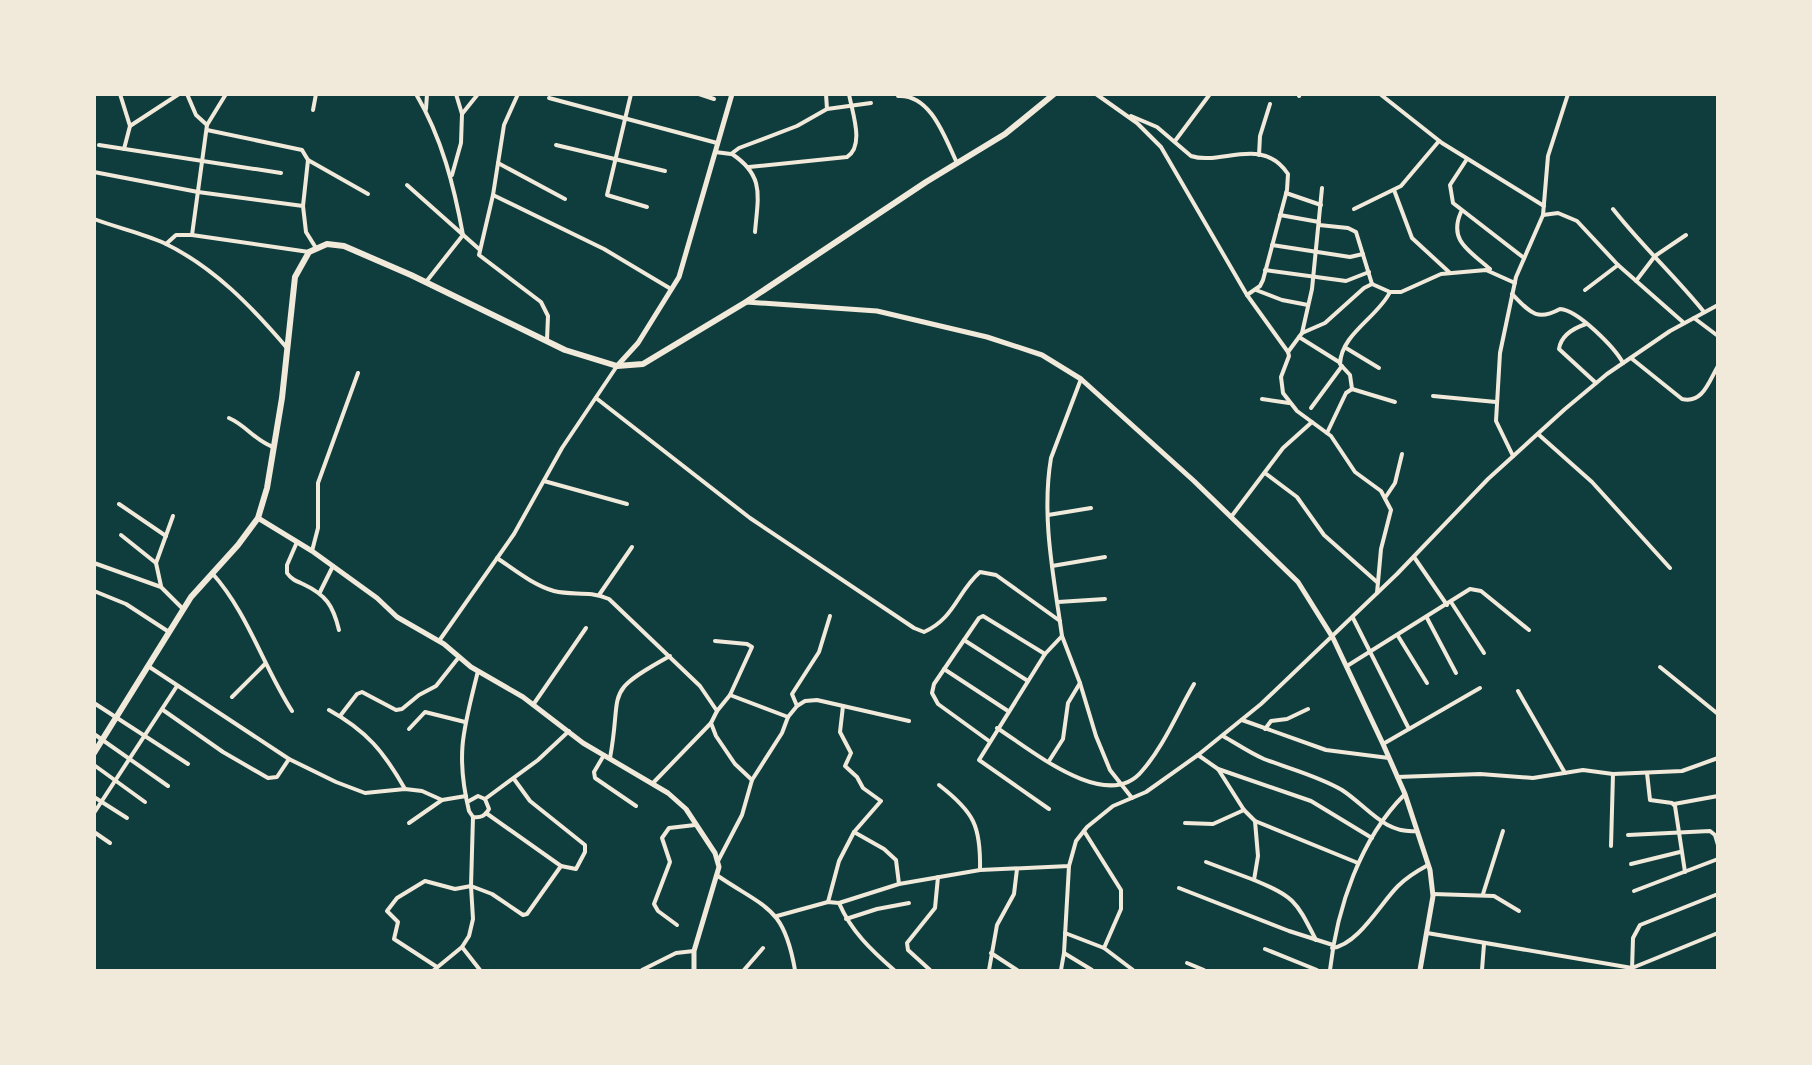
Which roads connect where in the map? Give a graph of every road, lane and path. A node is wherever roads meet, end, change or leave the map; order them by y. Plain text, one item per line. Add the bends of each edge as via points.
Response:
1 (120, 94) edge
2 (179, 94) edge
3 (187, 94) edge
4 (226, 94) edge
5 (316, 94) edge
6 (416, 94) edge
7 (427, 94) edge
8 (456, 94) edge
9 (478, 94) edge
10 (518, 94) edge
11 (631, 94) edge
12 (699, 94) edge
13 (732, 94) edge
14 (826, 94) edge
15 (849, 94) edge
16 (1054, 94) edge
17 (1096, 94) edge
18 (1210, 94) edge
19 (1380, 94) edge
20 (1568, 94) edge
21 (897, 96) edge
22 (549, 98) dead end
23 (714, 99) dead end
24 (871, 103) dead end
25 (1270, 104) dead end
26 (850, 105) junction
27 (827, 109) junction
28 (313, 110) dead end
29 (426, 110) junction
30 (462, 114) junction
31 (1127, 115) junction
32 (625, 118) junction
33 (130, 126) junction
34 (207, 128) junction
35 (1175, 141) junction
36 (1439, 141) junction
37 (717, 143) junction
38 (99, 145) dead end
39 (556, 145) dead end
40 (124, 149) junction
41 (715, 152) junction
42 (731, 154) junction
43 (1259, 155) junction
44 (615, 159) junction
45 (1467, 159) junction
46 (308, 160) junction
47 (203, 161) junction
48 (498, 163) junction
49 (957, 163) junction
50 (749, 167) junction
51 (665, 171) dead end
52 (94, 172) edge
53 (281, 173) dead end
54 (452, 175) junction
55 (407, 185) dead end
56 (1322, 188) dead end
57 (1394, 190) junction
58 (198, 192) junction
59 (1287, 193) junction
60 (368, 194) dead end
61 (493, 195) junction
62 (565, 199) dead end
63 (1321, 205) junction
64 (303, 206) junction
65 (1544, 206) junction
66 (647, 207) dead end
67 (1354, 209) dead end
68 (1613, 209) dead end
69 (1461, 212) junction
70 (1543, 214) junction
71 (1280, 215) junction
72 (94, 219) edge
73 (1319, 223) junction
74 (755, 232) dead end
75 (192, 235) junction
76 (463, 235) junction
77 (1686, 235) dead end
78 (166, 244) junction
79 (1272, 245) junction
80 (317, 249) junction
81 (479, 249) junction
82 (309, 252) junction
83 (1317, 252) junction
84 (1363, 254) junction
85 (1655, 256) junction
86 (1524, 258) junction
87 (1618, 265) junction
88 (1265, 270) junction
89 (1490, 270) junction
90 (1369, 272) junction
91 (1449, 273) junction
92 (1313, 277) junction
93 (1636, 281) junction
94 (426, 283) junction
95 (1515, 283) junction
96 (1372, 284) junction
97 (671, 289) junction
98 (1256, 290) junction
99 (1585, 290) dead end
100 (1390, 292) junction
101 (1512, 294) junction
102 (1247, 295) junction
103 (746, 302) junction
104 (1308, 305) junction
105 (1718, 305) edge
106 (1704, 312) junction
107 (1694, 318) junction
108 (1684, 323) junction
109 (1586, 324) junction
110 (1301, 335) junction
111 (1718, 336) edge
112 (547, 340) junction
113 (287, 348) junction
114 (1346, 348) junction
115 (1288, 352) junction
116 (1631, 358) junction
117 (1623, 363) junction
118 (1341, 364) junction
119 (617, 366) junction
120 (1718, 366) edge
121 (1380, 368) dead end
122 (358, 373) dead end
123 (1082, 379) junction
124 (1596, 383) junction
125 (1352, 388) junction
126 (1433, 396) dead end
127 (596, 398) junction
128 (1262, 399) dead end
129 (1395, 402) dead end
130 (1496, 402) junction
131 (1289, 403) junction
132 (1311, 408) dead end
133 (229, 418) dead end
134 (1312, 422) junction
135 (1328, 433) junction
136 (1538, 434) junction
137 (273, 447) junction
138 (1402, 454) dead end
139 (1513, 456) junction
140 (1265, 473) junction
141 (544, 481) junction
142 (1385, 498) junction
143 (119, 504) dead end
144 (627, 504) dead end
145 (1090, 508) dead end
146 (1048, 515) junction
147 (173, 516) dead end
148 (1231, 517) junction
149 (258, 518) junction
150 (122, 535) dead end
151 (166, 536) junction
152 (297, 542) junction
153 (632, 547) dead end
154 (312, 551) junction
155 (1106, 557) dead end
156 (1414, 557) junction
157 (497, 558) junction
158 (94, 563) edge
159 (156, 563) junction
160 (333, 566) junction
161 (1052, 566) junction
162 (1670, 568) dead end
163 (212, 573) junction
164 (1378, 582) junction
165 (161, 587) junction
166 (94, 591) edge
167 (320, 592) junction
168 (599, 595) junction
169 (1377, 595) junction
170 (1105, 599) dead end
171 (1058, 602) junction
172 (1449, 604) junction
173 (183, 609) junction
174 (830, 616) dead end
175 (1353, 618) junction
176 (1427, 618) junction
177 (1060, 621) junction
178 (586, 628) dead end
179 (339, 630) dead end
180 (1529, 630) dead end
181 (169, 632) junction
182 (1062, 636) junction
183 (1398, 636) junction
184 (1333, 638) junction
185 (964, 640) junction
186 (439, 641) junction
187 (715, 641) dead end
188 (1371, 652) junction
189 (1484, 653) dead end
190 (1045, 654) junction
191 (670, 656) junction
192 (459, 657) junction
193 (265, 664) junction
194 (148, 666) junction
195 (1347, 666) junction
196 (1660, 667) dead end
197 (944, 669) junction
198 (478, 671) junction
199 (1456, 673) dead end
200 (1028, 681) junction
201 (1080, 683) junction
202 (1427, 683) dead end
203 (1194, 684) dead end
204 (177, 686) junction
205 (1480, 688) dead end
206 (1518, 691) dead end
207 (730, 695) junction
208 (232, 697) dead end
209 (94, 703) edge
210 (533, 705) junction
211 (797, 706) junction
212 (843, 706) junction
213 (1308, 709) dead end
214 (163, 710) junction
215 (328, 710) dead end
216 (292, 711) dead end
217 (717, 711) junction
218 (1008, 711) junction
219 (1718, 714) edge
220 (340, 716) junction
221 (117, 717) junction
222 (788, 717) junction
223 (1242, 720) junction
224 (909, 721) dead end
225 (465, 722) junction
226 (711, 723) junction
227 (997, 728) junction
228 (409, 729) dead end
229 (1265, 729) junction
230 (1409, 729) junction
231 (569, 730) junction
232 (94, 734) edge
233 (146, 736) junction
234 (1223, 736) junction
235 (103, 740) junction
236 (989, 741) junction
237 (1383, 744) junction
238 (94, 753) edge
239 (607, 756) junction
240 (1198, 756) junction
241 (131, 758) junction
242 (1718, 758) edge
243 (289, 759) junction
244 (1390, 759) junction
245 (1049, 761) junction
246 (188, 764) dead end
247 (94, 765) edge
248 (1218, 769) junction
249 (1565, 773) junction
250 (1647, 773) junction
251 (1613, 774) junction
252 (1397, 777) junction
253 (514, 779) junction
254 (752, 780) junction
255 (116, 781) junction
256 (652, 783) junction
257 (939, 785) dead end
258 (1122, 785) junction
259 (168, 786) dead end
260 (405, 789) junction
261 (1405, 794) junction
262 (466, 796) junction
263 (1718, 796) edge
264 (94, 797) edge
265 (1132, 798) junction
266 (485, 799) junction
267 (442, 800) junction
268 (469, 801) junction
269 (102, 802) junction
270 (145, 802) dead end
271 (1674, 804) junction
272 (636, 806) dead end
273 (1049, 809) dead end
274 (1244, 810) junction
275 (94, 813) edge
276 (486, 813) junction
277 (473, 817) junction
278 (127, 818) dead end
279 (1255, 821) junction
280 (1380, 822) junction
281 (409, 823) dead end
282 (1185, 823) dead end
283 (695, 825) junction
284 (1084, 831) junction
285 (1417, 831) junction
286 (1503, 831) dead end
287 (94, 832) edge
288 (854, 832) junction
289 (1678, 832) junction
290 (1628, 835) dead end
291 (1371, 838) junction
292 (110, 843) dead end
293 (1718, 845) edge
294 (1611, 846) dead end
295 (1681, 852) junction
296 (1718, 859) edge
297 (718, 861) junction
298 (1206, 862) dead end
299 (1358, 863) junction
300 (1631, 864) dead end
301 (1428, 865) junction
302 (561, 866) junction
303 (1069, 866) junction
304 (1017, 869) junction
305 (980, 870) junction
306 (1685, 872) junction
307 (718, 876) junction
308 (938, 877) junction
309 (1254, 880) junction
310 (899, 884) junction
311 (471, 886) junction
312 (1179, 888) dead end
313 (1634, 891) dead end
314 (1433, 894) junction
315 (1483, 894) junction
316 (1718, 894) edge
317 (828, 902) junction
318 (839, 903) junction
319 (909, 903) dead end
320 (1520, 912) dead end
321 (777, 916) junction
322 (846, 919) junction
323 (677, 925) dead end
324 (1426, 932) junction
325 (1065, 933) junction
326 (1718, 933) edge
327 (1316, 940) junction
328 (1484, 944) junction
329 (1333, 946) junction
330 (462, 947) junction
331 (763, 948) dead end
332 (1104, 948) junction
333 (1265, 949) dead end
334 (694, 951) junction
335 (1064, 952) junction
336 (991, 953) junction
337 (1187, 963) dead end
338 (436, 969) edge
339 (1632, 969) edge
340 (480, 970) edge
341 (642, 970) edge
342 (694, 970) edge
343 (744, 970) edge
344 (795, 970) edge
345 (894, 970) edge
346 (930, 970) edge
347 (989, 970) edge
348 (1017, 970) edge
349 (1061, 970) edge
350 (1092, 970) edge
351 (1133, 970) edge
352 (1204, 970) edge
353 (1317, 970) edge
354 (1330, 970) edge
355 (1421, 970) edge
356 (1482, 970) edge

1 - 33 street
2 - 33 street
3 - 34 street
4 - 34 street
5 - 28 street
6 - 29 street
7 - 29 street
8 - 30 street
9 - 30 street
10 - 48 street via 504,125
11 - 32 street
12 - 23 street
13 - 37 street
14 - 27 street
15 - 26 street
16 - 49 main road via 1005,134
17 - 31 street
18 - 35 street
19 - 36 street
20 - 65 street via 1548,156
21 - 49 street via 913,98 927,108
22 - 32 street
24 - 26 street
25 - 43 street via 1260,135
26 - 27 street
26 - 50 street via 857,144 852,154
27 - 42 street
29 - 54 street
30 - 54 street via 461,144
31 - 35 street via 1157,127
31 - 102 street via 1161,147
32 - 37 street
32 - 44 street
33 - 40 street
34 - 46 street via 302,150
34 - 47 street
35 - 43 street via 1196,158
36 - 45 street
36 - 57 street
37 - 41 street
38 - 40 street
39 - 44 street
40 - 47 street
41 - 42 street
41 - 97 street via 679,277
42 - 50 street
43 - 59 street via 1285,169 1289,178
44 - 51 street
44 - 66 street via 609,197
45 - 65 street
45 - 69 street via 1450,190
46 - 60 street
46 - 64 street
47 - 53 street
47 - 58 street
48 - 61 street
48 - 62 street
49 - 103 main road
50 - 74 street via 758,189
52 - 58 street
54 - 76 street
55 - 76 street
56 - 63 street
57 - 67 street
57 - 91 street via 1412,238
58 - 64 street
58 - 75 street
59 - 63 street
59 - 71 street
61 - 81 street
61 - 97 street via 604,249
63 - 73 street
64 - 80 street via 306,232
65 - 70 street
68 - 85 street via 1642,246
69 - 86 street
69 - 89 street via 1456,224 1458,236
70 - 86 street
70 - 87 street via 1558,213 1577,221
71 - 73 street
71 - 79 street
72 - 78 street
73 - 83 street
73 - 84 street via 1353,229
75 - 78 street via 176,235
75 - 82 street
76 - 81 street
76 - 94 street
77 - 85 street
78 - 113 street via 216,275 255,310
79 - 83 street
79 - 88 street
80 - 82 main road
80 - 94 main road via 327,244 344,246
81 - 112 street via 483,260 541,302 548,316
82 - 113 main road via 295,277
83 - 84 street via 1350,257
83 - 92 street
84 - 90 street
85 - 93 street
85 - 106 street
86 - 95 street
87 - 93 street
87 - 99 street
88 - 92 street
88 - 98 street
89 - 91 street
89 - 95 street
90 - 92 street via 1346,281
90 - 96 street
91 - 100 street via 1401,292
92 - 104 street
93 - 108 street
94 - 112 main road
95 - 101 street
96 - 100 street
96 - 110 street via 1325,323
97 - 119 street via 638,343
98 - 102 street
98 - 104 street
100 - 114 street via 1383,306
101 - 109 street via 1539,316 1564,309 1579,315
101 - 130 street via 1500,353
102 - 115 street
103 - 119 main road via 644,364
103 - 123 street via 877,311 987,337 1041,355
104 - 110 street
105 - 106 street
106 - 107 street
107 - 108 street
107 - 111 street
108 - 116 street
109 - 117 street
109 - 124 street via 1571,330 1559,349
110 - 115 street
110 - 118 street
112 - 119 main road via 594,361
113 - 137 main road
114 - 118 street
114 - 121 street
115 - 131 street via 1281,385
116 - 117 street
116 - 120 street via 1682,399 1691,401 1699,398
117 - 124 street
118 - 125 street via 1350,375
118 - 132 street
119 - 127 street
122 - 154 street via 318,483 318,528
123 - 146 street via 1051,458
123 - 148 street
124 - 136 street
125 - 129 street
125 - 135 street
126 - 130 street
127 - 141 street
127 - 177 street via 750,518 914,628 924,632 939,625 980,572 996,575
128 - 131 street
130 - 139 street via 1498,429
131 - 134 street
133 - 137 street via 243,425 258,441
134 - 135 street
134 - 140 street via 1283,448
135 - 142 street via 1355,472
136 - 139 street
136 - 162 street via 1592,482
137 - 149 main road
138 - 142 street via 1395,483
139 - 156 street
140 - 148 street
140 - 164 street via 1297,497 1324,535
141 - 144 street
141 - 157 street
142 - 164 street via 1391,517 1381,549
143 - 151 street
145 - 146 street
146 - 161 street
147 - 151 street
148 - 184 street via 1298,582
149 - 152 street
149 - 163 main road
150 - 159 street
151 - 159 street
152 - 154 street
152 - 167 street via 287,573
153 - 168 street
154 - 160 street
155 - 161 street
156 - 169 street
156 - 172 street
157 - 168 street via 547,588
157 - 186 street
158 - 165 street
159 - 165 street
160 - 167 street
160 - 186 street via 378,598 396,617
161 - 171 street
163 - 173 main road
163 - 193 street via 243,614
164 - 169 street
165 - 173 street
166 - 181 street via 126,604
167 - 179 street via 333,606
168 - 191 street via 609,599
169 - 175 street
170 - 171 street
171 - 177 street
172 - 176 street
172 - 180 street via 1470,589 1481,591
172 - 189 street
173 - 181 main road
174 - 211 street via 819,652 792,694
175 - 184 street
175 - 188 street
176 - 183 street
176 - 199 street
177 - 182 street
178 - 210 street
181 - 194 main road
182 - 190 street
182 - 201 street
183 - 188 street
183 - 202 street
184 - 195 street
184 - 223 street
185 - 190 street via 979,618 987,617
185 - 197 street
185 - 200 street
186 - 192 street
187 - 207 street via 752,647
188 - 195 street
188 - 230 street
190 - 200 street
191 - 217 street via 700,686
191 - 239 street via 631,678 617,696
192 - 198 street
192 - 220 street via 435,686 402,709 396,710 362,692
193 - 208 street
193 - 216 street
194 - 204 street
194 - 221 main road
195 - 237 street
196 - 219 street
197 - 218 street
197 - 236 street via 934,684 933,698
198 - 210 street
198 - 225 street
200 - 218 street
201 - 245 street via 1068,703 1063,739
201 - 258 street via 1110,770
203 - 258 street via 1147,765
204 - 214 street
204 - 243 street
205 - 230 street
206 - 249 street
207 - 217 street
207 - 222 street
209 - 221 street
210 - 231 street
211 - 212 street via 817,700
211 - 222 street
212 - 224 street
212 - 288 street via 840,732 851,753 845,766 863,788 881,801
213 - 229 street via 1287,719 1271,721
214 - 233 street
214 - 243 street via 268,778 277,777
215 - 220 street
217 - 226 street
218 - 227 street
220 - 260 street via 380,748
221 - 233 street
221 - 235 main road
222 - 254 street
223 - 229 street
223 - 234 street
225 - 228 street via 425,712
225 - 262 street via 459,765
226 - 254 street via 735,764
226 - 256 street
227 - 236 street
227 - 245 street
229 - 244 street via 1326,750
230 - 237 street
231 - 239 street
231 - 253 street
232 - 235 street
233 - 241 street
233 - 246 street
234 - 240 street
234 - 280 street via 1262,758 1329,783
235 - 238 main road
235 - 241 street
236 - 273 street via 979,757 981,763
237 - 244 street
239 - 256 street
239 - 272 street via 594,772 595,778
240 - 248 street
240 - 265 street
241 - 255 street
241 - 259 street
242 - 250 street via 1682,771
243 - 260 street via 365,793
244 - 252 street
245 - 258 street via 1083,781
247 - 255 street
248 - 274 street
248 - 291 street via 1311,801
249 - 251 street via 1583,770
249 - 252 street via 1533,778 1480,774
250 - 251 street
250 - 271 street via 1650,800
251 - 294 street
252 - 261 street
253 - 266 street
253 - 302 street via 531,801 585,845 576,869
254 - 297 street via 742,815
255 - 269 street
255 - 270 street
256 - 283 street via 686,809
257 - 305 street via 962,804 978,828
258 - 265 street
260 - 267 street
261 - 280 street
261 - 285 street
262 - 267 street
262 - 268 street
263 - 271 street
264 - 269 street
265 - 284 street via 1113,806
266 - 268 street via 478,796
266 - 276 street via 489,809
267 - 281 street
268 - 277 street
269 - 275 street
269 - 278 street
271 - 289 street
274 - 279 street
274 - 282 street via 1213,824
276 - 277 street
276 - 302 street
277 - 311 street
279 - 299 street
279 - 309 street via 1258,856
280 - 285 street via 1406,832
280 - 291 street
283 - 297 street
283 - 323 street via 669,828 662,838 670,862 654,904
284 - 303 street via 1076,841
284 - 332 street via 1123,899
285 - 301 street
286 - 315 street
287 - 292 street
288 - 310 street via 896,860
288 - 317 street via 839,861
289 - 290 street
289 - 293 street via 1710,831
289 - 295 street
291 - 299 street
295 - 300 street
295 - 306 street
296 - 306 street
297 - 307 street
298 - 309 street
299 - 329 street
301 - 314 street
301 - 329 street via 1399,885 1354,938 1343,947
302 - 311 street via 523,915 492,894
303 - 304 street
303 - 325 street
304 - 305 street
304 - 336 street via 1016,888 1000,915
305 - 308 street
306 - 313 street
307 - 321 street
307 - 334 street
308 - 310 street
308 - 346 street via 935,908 907,943 908,950
309 - 327 street via 1293,899
310 - 318 street
311 - 330 street via 473,919
311 - 338 street via 451,888 425,881 388,908 398,922 394,939
312 - 327 street
314 - 315 street
314 - 324 street
315 - 320 street via 1498,897
316 - 339 street via 1640,925 1633,938
317 - 318 street
317 - 321 street
318 - 322 street
319 - 322 street
321 - 344 street via 789,938
322 - 345 street via 871,950
324 - 328 street
324 - 355 street
325 - 332 street
325 - 335 street
326 - 339 street
327 - 329 street
328 - 339 street
328 - 356 street
329 - 354 street
330 - 338 street
330 - 340 street
331 - 343 street
332 - 351 street
333 - 353 street
334 - 341 street via 676,953
334 - 342 street
335 - 349 street
335 - 350 street
336 - 347 street
336 - 348 street
337 - 352 street

